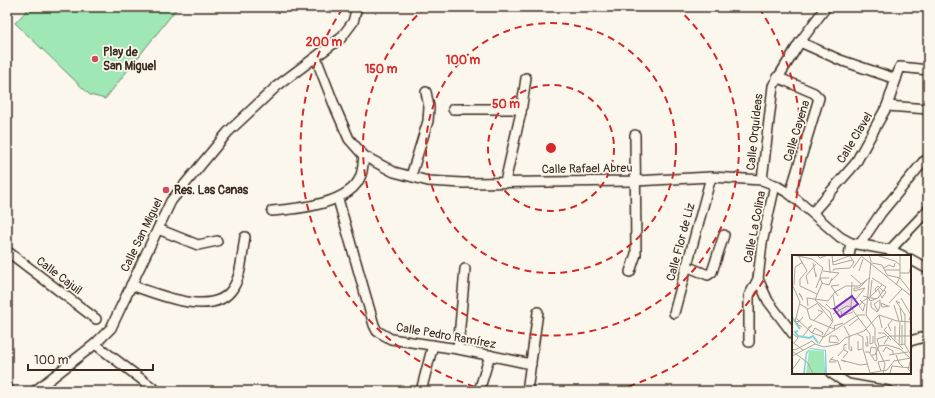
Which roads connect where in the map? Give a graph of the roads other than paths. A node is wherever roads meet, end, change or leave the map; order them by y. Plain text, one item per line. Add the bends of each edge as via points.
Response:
1 (357, 7) edge
2 (826, 7) edge
3 (800, 42) junction
4 (316, 58) junction
5 (928, 70) edge
6 (777, 77) junction
7 (526, 78) dead end
8 (896, 79) junction
9 (426, 92) dead end
10 (888, 106) junction
11 (453, 109) dead end
12 (928, 109) edge
13 (521, 112) junction
14 (635, 136) dead end
15 (364, 156) junction
16 (928, 159) edge
17 (411, 176) junction
18 (711, 177) junction
19 (762, 180) junction
20 (635, 181) junction
21 (505, 182) junction
22 (775, 185) junction
23 (790, 194) junction
24 (338, 199) junction
25 (928, 210) edge
26 (272, 211) dead end
27 (813, 212) junction
28 (158, 229) junction
29 (724, 235) dead end
30 (245, 237) dead end
31 (217, 241) dead end
32 (856, 243) junction
33 (890, 250) junction
34 (7, 251) edge
35 (877, 252) edge
36 (849, 255) edge
37 (902, 255) edge
38 (911, 260) edge
39 (686, 266) junction
40 (465, 269) dead end
41 (928, 269) edge
42 (630, 272) dead end
43 (758, 279) junction
44 (131, 285) junction
45 (538, 312) dead end
46 (674, 313) dead end
47 (96, 319) dead end
48 (792, 333) edge
49 (928, 336) edge
50 (911, 341) edge
51 (749, 342) dead end
52 (95, 344) junction
53 (433, 345) junction
54 (458, 349) junction
55 (490, 355) junction
56 (530, 364) junction
57 (835, 374) edge
58 (848, 384) junction
59 (35, 391) edge
60 (157, 391) edge
61 (421, 391) edge
62 (480, 391) edge
63 (527, 391) edge
64 (842, 391) edge
65 (888, 391) edge

1 - 4 street, Calle San Miguel via 353,22 341,38
2 - 3 street, Calle Orquídeas
3 - 6 street, Calle Orquídeas
3 - 8 street via 840,60
4 - 15 street, Calle Rafael Abreu via 349,139
4 - 28 street, Calle San Miguel via 277,86 228,132 171,201
5 - 8 street, Calle Clavel via 900,67
6 - 19 street, Calle Orquídeas via 773,86
6 - 23 street, Calle Cayena via 819,98
7 - 13 street
8 - 10 street, Calle Clavel
9 - 17 street via 428,121
10 - 12 street
10 - 27 street, Calle Clavel via 856,164
11 - 13 street via 517,109
13 - 21 street
14 - 20 street
15 - 17 street, Calle Rafael Abreu via 394,172
15 - 24 street via 361,175
16 - 32 street
17 - 21 street, Calle Rafael Abreu via 456,182
18 - 19 street, Calle Rafael Abreu
18 - 20 street, Calle Rafael Abreu
18 - 39 street, Calle Flor de Liz
19 - 22 street, Calle Rafael Abreu
20 - 21 street, Calle Rafael Abreu
20 - 42 street via 636,254
22 - 23 street, Calle Rafael Abreu
22 - 43 street, Calle La Colina via 762,243
23 - 27 street, Calle Rafael Abreu
24 - 26 street via 297,209
24 - 53 street, Calle Pedro Ramírez via 377,331 391,339
25 - 33 street
27 - 32 street, Calle Rafael Abreu via 840,236
28 - 31 street via 198,245
28 - 44 street, Calle San Miguel
29 - 39 street via 712,272 708,275
30 - 44 street via 237,278 228,295 220,300 177,301
32 - 35 street, Calle Rafael Abreu
32 - 36 street
33 - 35 street, Calle Rafael Abreu
33 - 37 street, Calle Rafael Abreu
34 - 47 street, Calle Cajuil
38 - 41 street
39 - 46 street, Calle Flor de Liz
40 - 54 street
43 - 48 street, Calle La Colina via 768,301
43 - 51 street via 749,296
44 - 52 street, Calle San Miguel via 111,328
45 - 56 street
49 - 50 street
52 - 59 street, Calle San Miguel
52 - 60 street
53 - 54 street, Calle Pedro Ramírez
53 - 61 street
54 - 55 street, Calle Pedro Ramírez
55 - 56 street, Calle Pedro Ramírez
55 - 62 street
56 - 63 street
57 - 58 street
58 - 64 street
58 - 65 street

